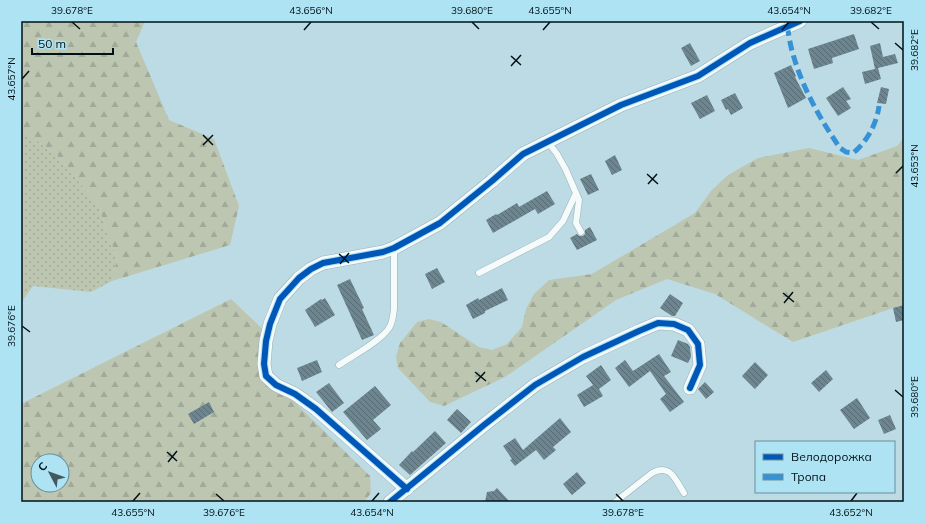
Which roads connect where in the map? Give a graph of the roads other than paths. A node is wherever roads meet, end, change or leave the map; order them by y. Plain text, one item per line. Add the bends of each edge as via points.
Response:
1 (800, 21) edge
2 (548, 142) junction
3 (576, 193) junction
4 (581, 232) dead end
5 (394, 248) junction
6 (479, 273) dead end
7 (339, 365) dead end
8 (690, 388) dead end
9 (407, 489) junction
10 (684, 493) dead end
11 (390, 502) edge
12 (616, 502) edge

1 - 2 street via 750,43 698,76 621,105
2 - 3 lane via 566,170
2 - 5 street via 523,154 440,223
3 - 4 lane via 579,200 576,223
3 - 6 lane via 563,221 549,237
5 - 7 lane via 393,319 383,335
5 - 9 street via 323,264 299,278 280,299 266,342 264,364 266,376 276,385 295,394 316,409
8 - 9 street via 700,365 698,344 688,330 674,324 658,324 583,357 535,385
9 - 11 street
10 - 12 lane via 671,474 665,470 658,470

